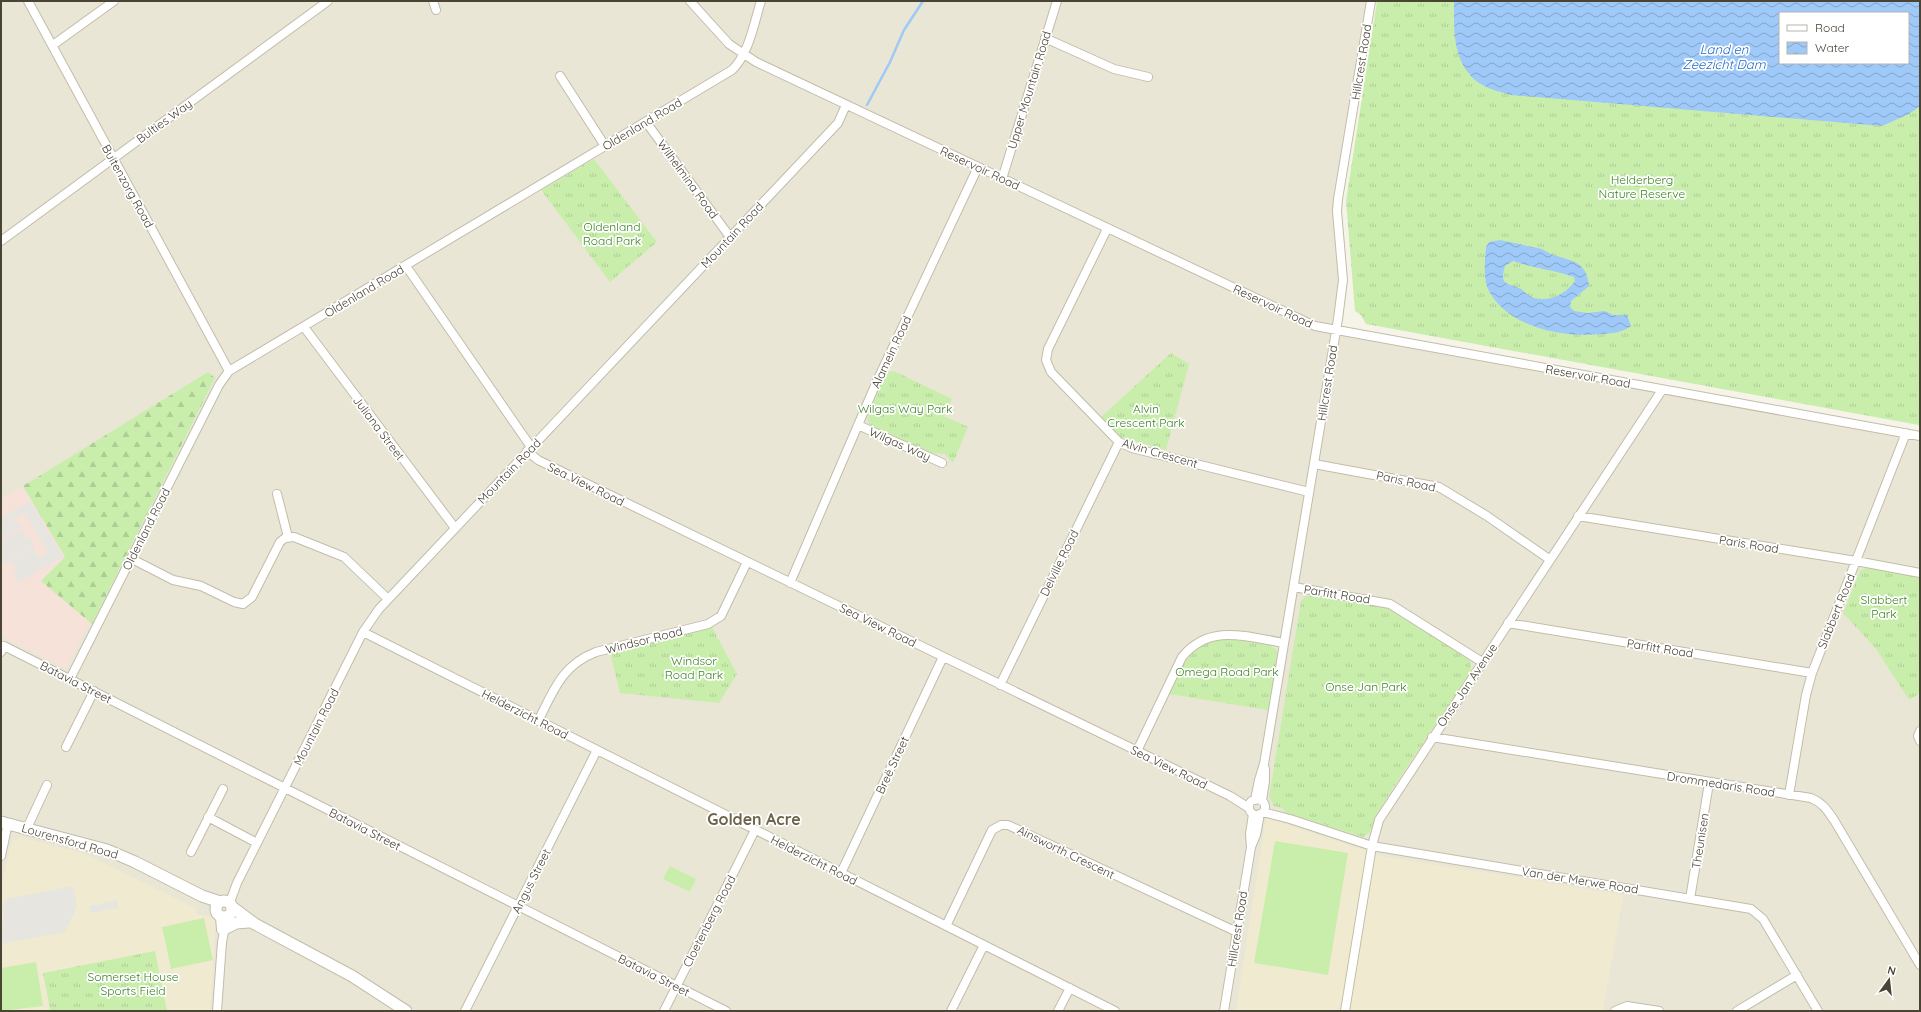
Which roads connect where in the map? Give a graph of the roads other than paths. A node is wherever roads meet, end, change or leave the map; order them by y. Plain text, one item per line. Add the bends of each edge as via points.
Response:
1 (28, 1) edge
2 (114, 1) edge
3 (328, 1) edge
4 (434, 1) edge
5 (690, 1) edge
6 (761, 1) edge
7 (1057, 1) edge
8 (1371, 1) edge
9 (436, 10) dead end
10 (1045, 38) junction
11 (53, 45) junction
12 (742, 53) junction
13 (560, 76) dead end
14 (1148, 77) dead end
15 (846, 105) junction
16 (646, 122) junction
17 (605, 146) junction
18 (113, 159) junction
19 (978, 167) junction
20 (1002, 179) junction
21 (1108, 229) junction
22 (730, 237) junction
23 (1, 241) edge
24 (406, 266) junction
25 (304, 327) junction
26 (1336, 330) junction
27 (229, 372) junction
28 (1662, 390) junction
29 (858, 425) junction
30 (1906, 434) junction
31 (1920, 436) edge
32 (1119, 442) junction
33 (529, 449) junction
34 (942, 463) dead end
35 (1314, 464) junction
36 (1309, 492) junction
37 (277, 494) dead end
38 (1578, 516) junction
39 (454, 528) junction
40 (288, 537) junction
41 (132, 559) junction
42 (1549, 559) junction
43 (1856, 561) junction
44 (747, 562) junction
45 (1920, 573) edge
46 (790, 583) junction
47 (1294, 587) junction
48 (388, 599) junction
49 (1508, 623) junction
50 (364, 632) junction
51 (1284, 643) junction
52 (3, 649) edge
53 (943, 657) junction
54 (1482, 662) junction
55 (1812, 673) junction
56 (70, 679) junction
57 (1000, 684) junction
58 (94, 691) junction
59 (538, 721) junction
60 (1920, 731) edge
61 (1432, 737) junction
62 (1920, 741) edge
63 (66, 747) dead end
64 (597, 750) junction
65 (1137, 751) junction
66 (1709, 783) junction
67 (47, 784) dead end
68 (223, 788) dead end
69 (285, 789) junction
70 (1789, 795) junction
71 (1257, 807) junction
72 (208, 818) junction
73 (5, 823) edge
74 (27, 828) junction
75 (755, 830) junction
76 (257, 843) junction
77 (1372, 846) junction
78 (191, 852) dead end
79 (1, 856) edge
80 (841, 874) junction
81 (1690, 898) junction
82 (517, 906) junction
83 (225, 909) junction
84 (252, 923) junction
85 (946, 926) junction
86 (224, 929) junction
87 (1237, 932) junction
88 (222, 942) junction
89 (984, 945) junction
90 (1920, 965) edge
91 (1797, 975) junction
92 (676, 986) junction
93 (1070, 988) junction
94 (217, 1011) edge
95 (406, 1011) edge
96 (465, 1011) edge
97 (664, 1011) edge
98 (726, 1011) edge
99 (951, 1011) edge
100 (1058, 1011) edge
101 (1115, 1011) edge
102 (1224, 1011) edge
103 (1345, 1011) edge
104 (1615, 1011) edge
105 (1658, 1011) edge
106 (1737, 1011) edge
107 (1818, 1011) edge

1 - 11 street, Buitenzorg Road
2 - 11 street
3 - 18 street, Bulties Way
4 - 9 street
5 - 12 street, Reservoir Road via 729,44
6 - 12 street, Oldenland Road
7 - 10 street, Upper Mountain Road
8 - 26 street, Hillcrest Road via 1338,198 1343,280
10 - 14 street via 1114,69
10 - 20 street, Upper Mountain Road
11 - 18 street, Buitenzorg Road
12 - 15 street, Reservoir Road
12 - 16 street, Oldenland Road via 732,70
13 - 17 street
15 - 19 street, Reservoir Road
15 - 22 street, Mountain Road via 838,123
16 - 17 street, Oldenland Road
16 - 22 street, Wilhelmina Road
17 - 24 street, Oldenland Road
18 - 23 street, Bulties Way
18 - 27 street, Buitenzorg Road
19 - 20 street, Reservoir Road
19 - 29 street, Alamein Road
20 - 21 street, Reservoir Road
21 - 26 street, Reservoir Road via 1300,320
21 - 32 street, Alvin Crescent via 1048,349 1046,360 1050,372
22 - 33 street, Mountain Road
24 - 25 street, Oldenland Road
24 - 33 street, Sea View Road
25 - 27 street, Oldenland Road
25 - 39 street, Juliana Street
26 - 28 street, Reservoir Road
26 - 35 street, Hillcrest Road
27 - 41 street, Oldenland Road via 219,385
28 - 30 street, Reservoir Road
28 - 38 street, Onse Jan Avenue
29 - 34 street, Wilgas Way
29 - 46 street, Alamein Road
30 - 31 street, Reservoir Road
30 - 43 street, Slabbert Road
32 - 36 street, Alvin Crescent via 1132,448
32 - 57 street, Delville Road
33 - 39 street, Mountain Road
33 - 44 street, Sea View Road via 538,460
35 - 36 street, Hillcrest Road
35 - 42 street, Paris Road via 1439,487 1487,516
36 - 47 street, Hillcrest Road
37 - 40 street
38 - 42 street, Onse Jan Avenue
38 - 43 street, Paris Road
39 - 48 street, Mountain Road
40 - 41 street via 280,542 252,597 243,604 201,586 172,580
40 - 48 street via 294,537 344,557
41 - 56 street, Oldenland Road
42 - 49 street, Onse Jan Avenue
43 - 45 street, Paris Road
43 - 55 street, Slabbert Road
44 - 46 street, Sea View Road
44 - 59 street, Windsor Road via 718,619 708,624 596,652 579,660 561,677
46 - 53 street, Sea View Road
47 - 51 street, Hillcrest Road
47 - 54 street, Parfitt Road via 1390,604
48 - 50 street, Mountain Road
49 - 54 street, Onse Jan Avenue
49 - 55 street, Parfitt Road
50 - 59 street, Helderzicht Road
50 - 69 street, Mountain Road
51 - 65 street via 1237,635 1221,635 1206,638 1193,646 1182,657
51 - 71 street, Hillcrest Road via 1264,764 1259,780
52 - 56 street, Batavia Street
53 - 57 street, Sea View Road
53 - 80 street, Breë Street
54 - 61 street, Onse Jan Avenue
55 - 70 street, Slabbert Road
56 - 58 street, Batavia Street
57 - 65 street, Sea View Road
58 - 63 street
58 - 69 street, Batavia Street
59 - 64 street, Helderzicht Road
60 - 62 street
61 - 66 street, Drommedaris Road
61 - 77 street, Onse Jan Avenue via 1385,809 1379,820
64 - 75 street, Helderzicht Road
64 - 82 street, Angus Street
65 - 71 street, Sea View Road
66 - 70 street, Drommedaris Road
66 - 81 street, Theunisen
67 - 74 street
68 - 72 street
69 - 76 street, Mountain Road
69 - 82 street, Batavia Street
70 - 90 street, Drommedaris Road via 1811,798 1826,807
71 - 77 street, Van der Merwe Road
71 - 87 street, Hillcrest Road via 1256,836 1251,847
72 - 76 street
72 - 78 street
73 - 74 street, Lourensford Road
73 - 79 street
74 - 83 street, Lourensford Road via 114,853
75 - 80 street, Helderzicht Road
75 - 92 street, Cloetenberg Road
76 - 83 street, Mountain Road
77 - 81 street, Van der Merwe Road
77 - 103 street, Onse Jan Avenue
80 - 85 street, Helderzicht Road
81 - 91 street, Van der Merwe Road via 1756,912 1763,919
82 - 92 street, Batavia Street
82 - 96 street, Angus Street
83 - 84 street, Lourensford Road
83 - 86 street, Mountain Road
83 - 88 street, Mountain Road
84 - 86 street via 236,923
84 - 95 street, Lourensford Road via 358,980
85 - 87 street, Ainsworth Crescent via 992,830 996,826 1008,825
85 - 89 street, Helderzicht Road
86 - 88 street, Mountain Road
87 - 102 street, Hillcrest Road
88 - 94 street, Mountain Road
89 - 93 street, Helderzicht Road
89 - 99 street
91 - 106 street
91 - 107 street, Van der Merwe Road
92 - 97 street, Cloetenberg Road
92 - 98 street, Batavia Street
93 - 100 street
93 - 101 street, Helderzicht Road
104 - 105 street via 1627,1006

